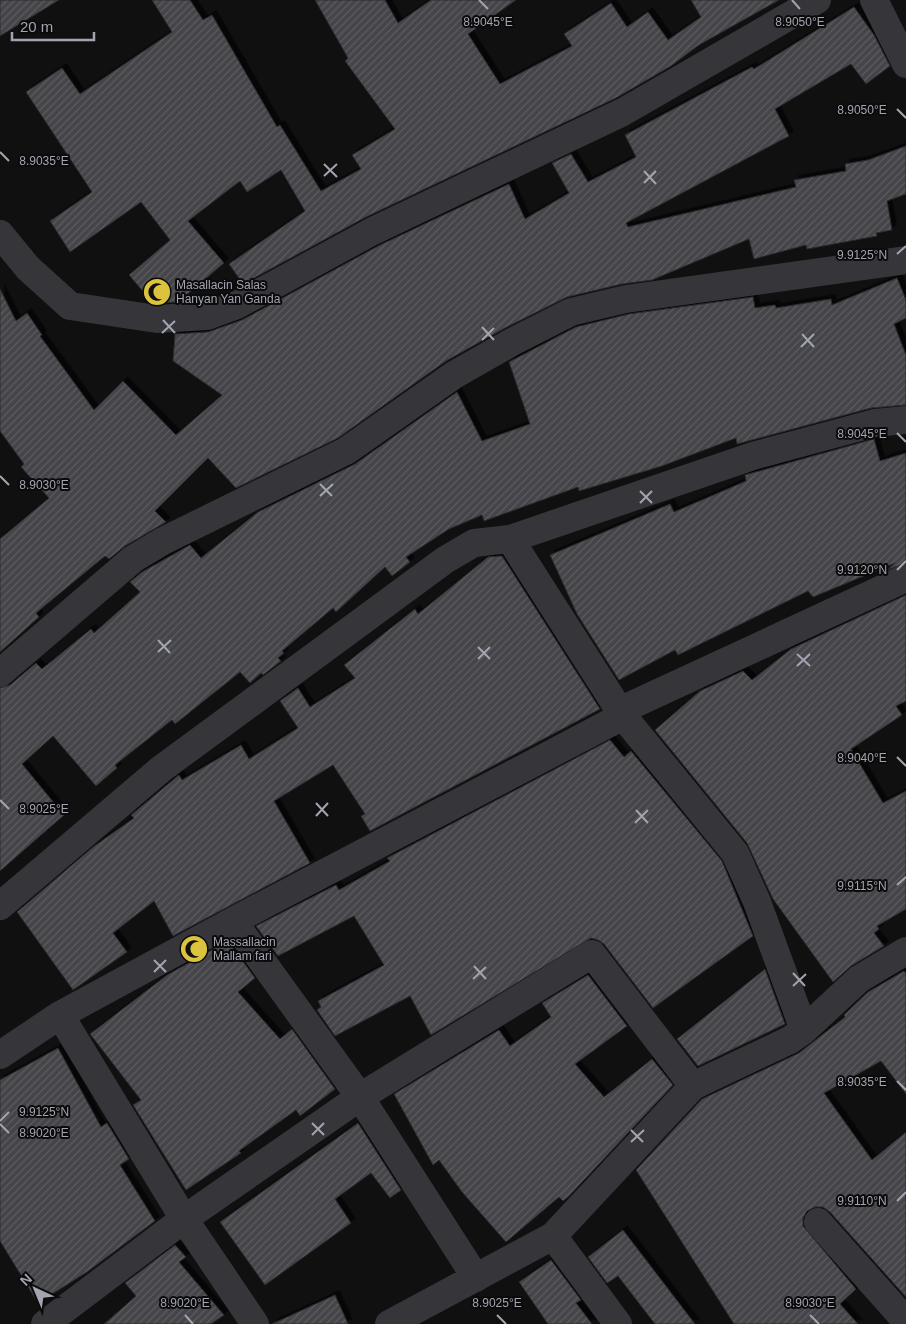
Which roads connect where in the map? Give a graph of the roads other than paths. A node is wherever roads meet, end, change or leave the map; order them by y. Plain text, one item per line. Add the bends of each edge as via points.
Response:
1 (817, 0) edge
2 (874, 0) edge
3 (906, 64) edge
4 (0, 234) edge
5 (906, 260) edge
6 (906, 420) edge
7 (510, 539) junction
8 (906, 578) edge
9 (0, 673) edge
10 (623, 716) junction
11 (0, 906) edge
12 (233, 921) junction
13 (906, 951) edge
14 (60, 1016) junction
15 (804, 1030) junction
16 (0, 1055) edge
17 (693, 1086) junction
18 (360, 1097) junction
19 (184, 1219) junction
20 (818, 1222) dead end
21 (553, 1236) junction
22 (476, 1278) junction
23 (425, 1315) edge
24 (906, 1322) edge
25 (45, 1324) edge
26 (255, 1324) edge
27 (389, 1324) edge
28 (618, 1324) edge

1 - 4 street via 623,112 373,231 237,305 207,316 157,319 70,306 28,268
2 - 3 street
5 - 9 street via 626,298 571,312 454,375 346,451 133,559
6 - 7 street via 875,423 753,456
7 - 10 street
7 - 11 street via 474,543 445,560 161,769
8 - 10 street via 632,705
10 - 12 street
10 - 15 street via 736,853
12 - 14 street
12 - 18 street
13 - 15 street via 859,979
14 - 16 street
14 - 19 street
15 - 17 street via 790,1040
17 - 18 street via 592,954
17 - 21 street
18 - 19 street
18 - 22 street
19 - 25 street
19 - 26 street
20 - 24 street
21 - 22 street
21 - 28 street
22 - 23 street
23 - 27 street

